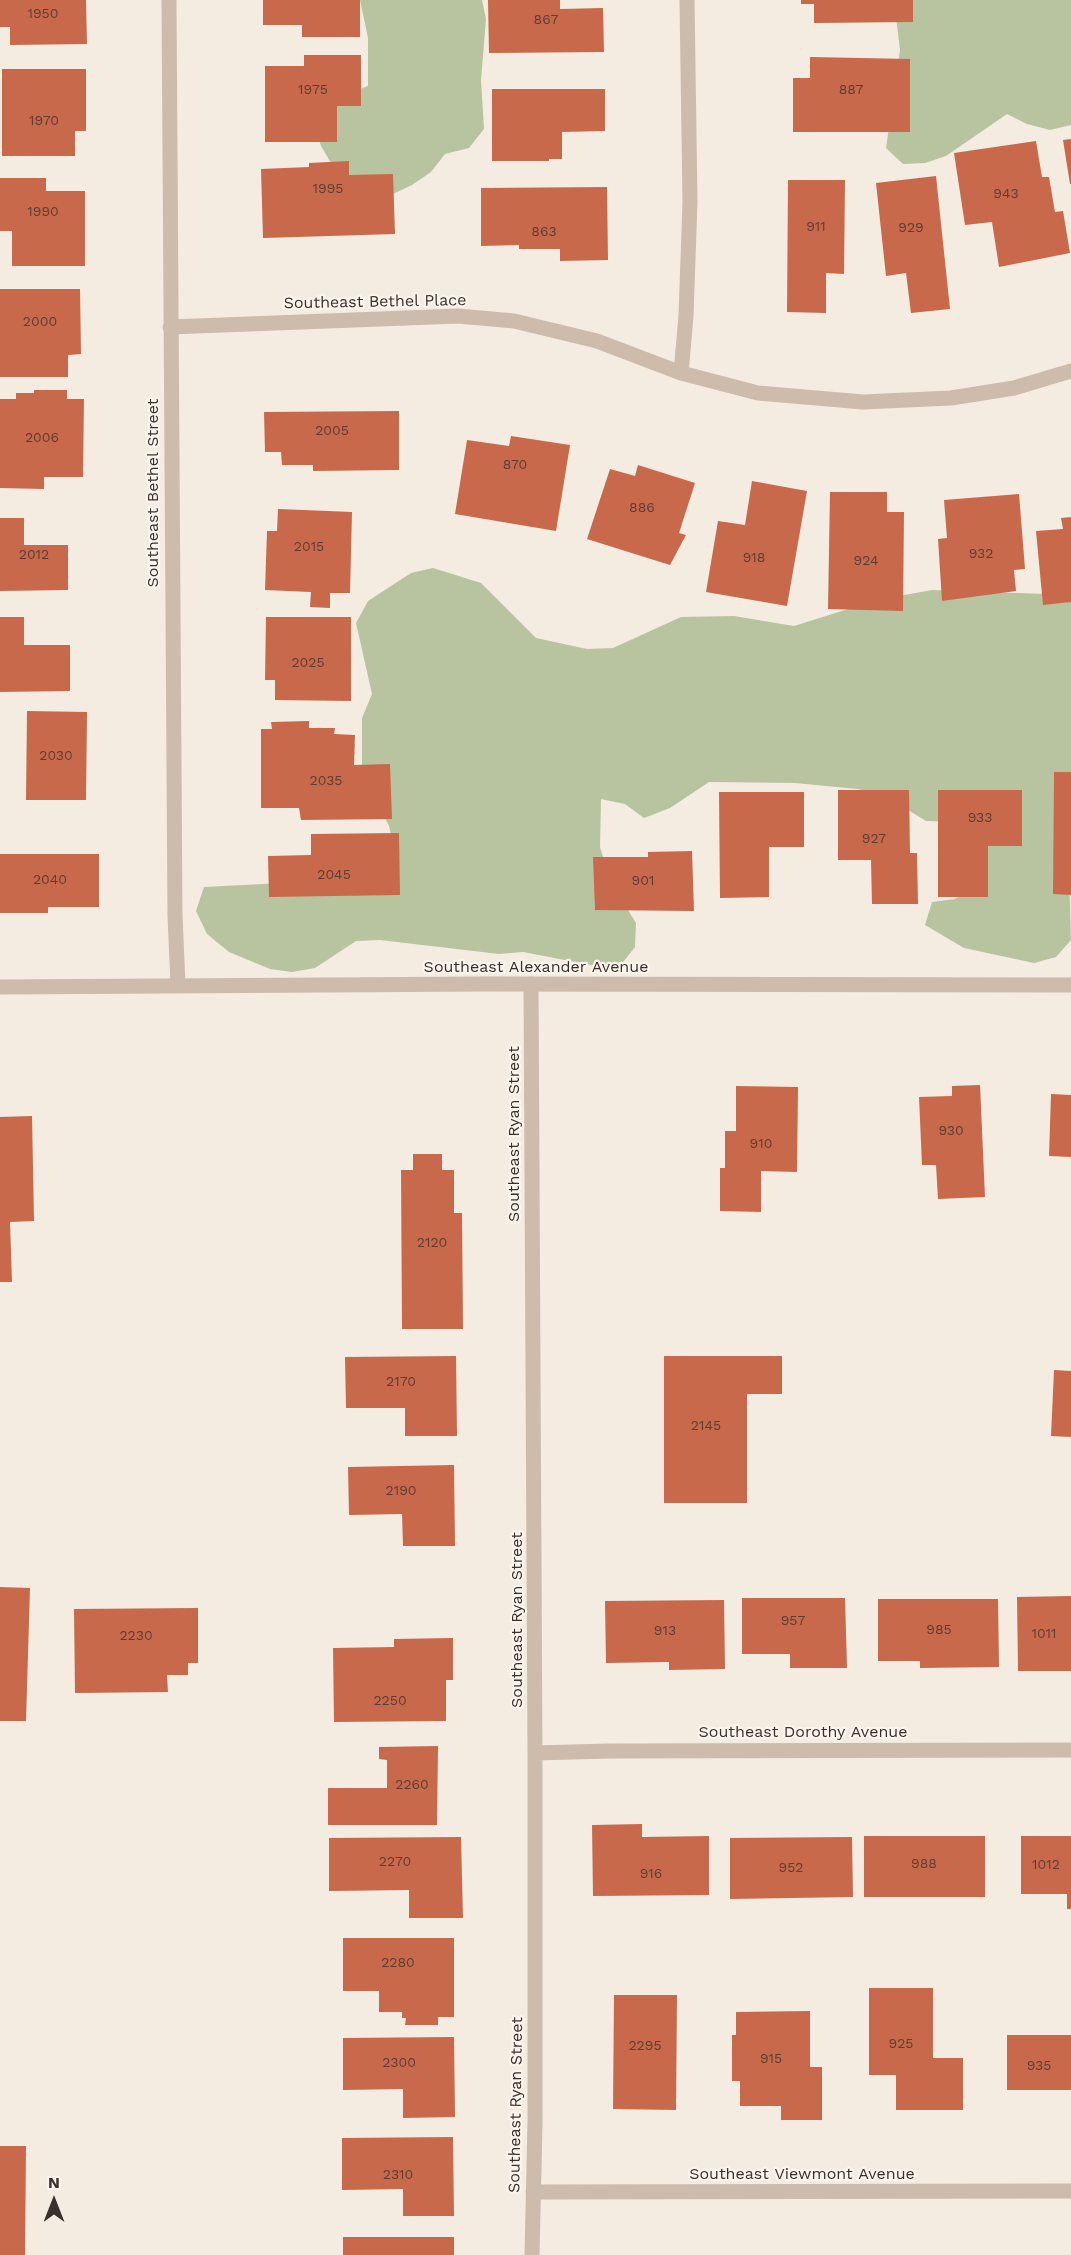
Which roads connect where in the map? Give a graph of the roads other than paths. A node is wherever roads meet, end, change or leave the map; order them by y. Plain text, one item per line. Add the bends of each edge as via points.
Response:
1 (169, 0) edge
2 (687, 0) edge
3 (170, 327) junction
4 (1071, 371) edge
5 (681, 373) junction
6 (531, 984) junction
7 (178, 985) junction
8 (1071, 985) edge
9 (0, 987) edge
10 (1071, 1750) edge
11 (535, 1753) junction
12 (1071, 2191) edge
13 (533, 2192) junction
14 (532, 2255) edge

1 - 3 street, Southeast Bethel Street
2 - 5 street via 690,202
3 - 5 street, Southeast Bethel Place via 481,318 514,321 597,341
3 - 7 street, Southeast Bethel Street via 174,915
4 - 5 street, Southeast Bethel Place via 1014,388 951,398 863,402 758,393
6 - 7 street, Southeast Alexander Avenue
6 - 8 street, Southeast Alexander Avenue
6 - 11 street, Southeast Ryan Street
7 - 9 street, Southeast Alexander Avenue
10 - 11 street, Southeast Dorothy Avenue
11 - 13 street, Southeast Ryan Street
12 - 13 street, Southeast Viewmont Avenue
13 - 14 street, Southeast Ryan Street

